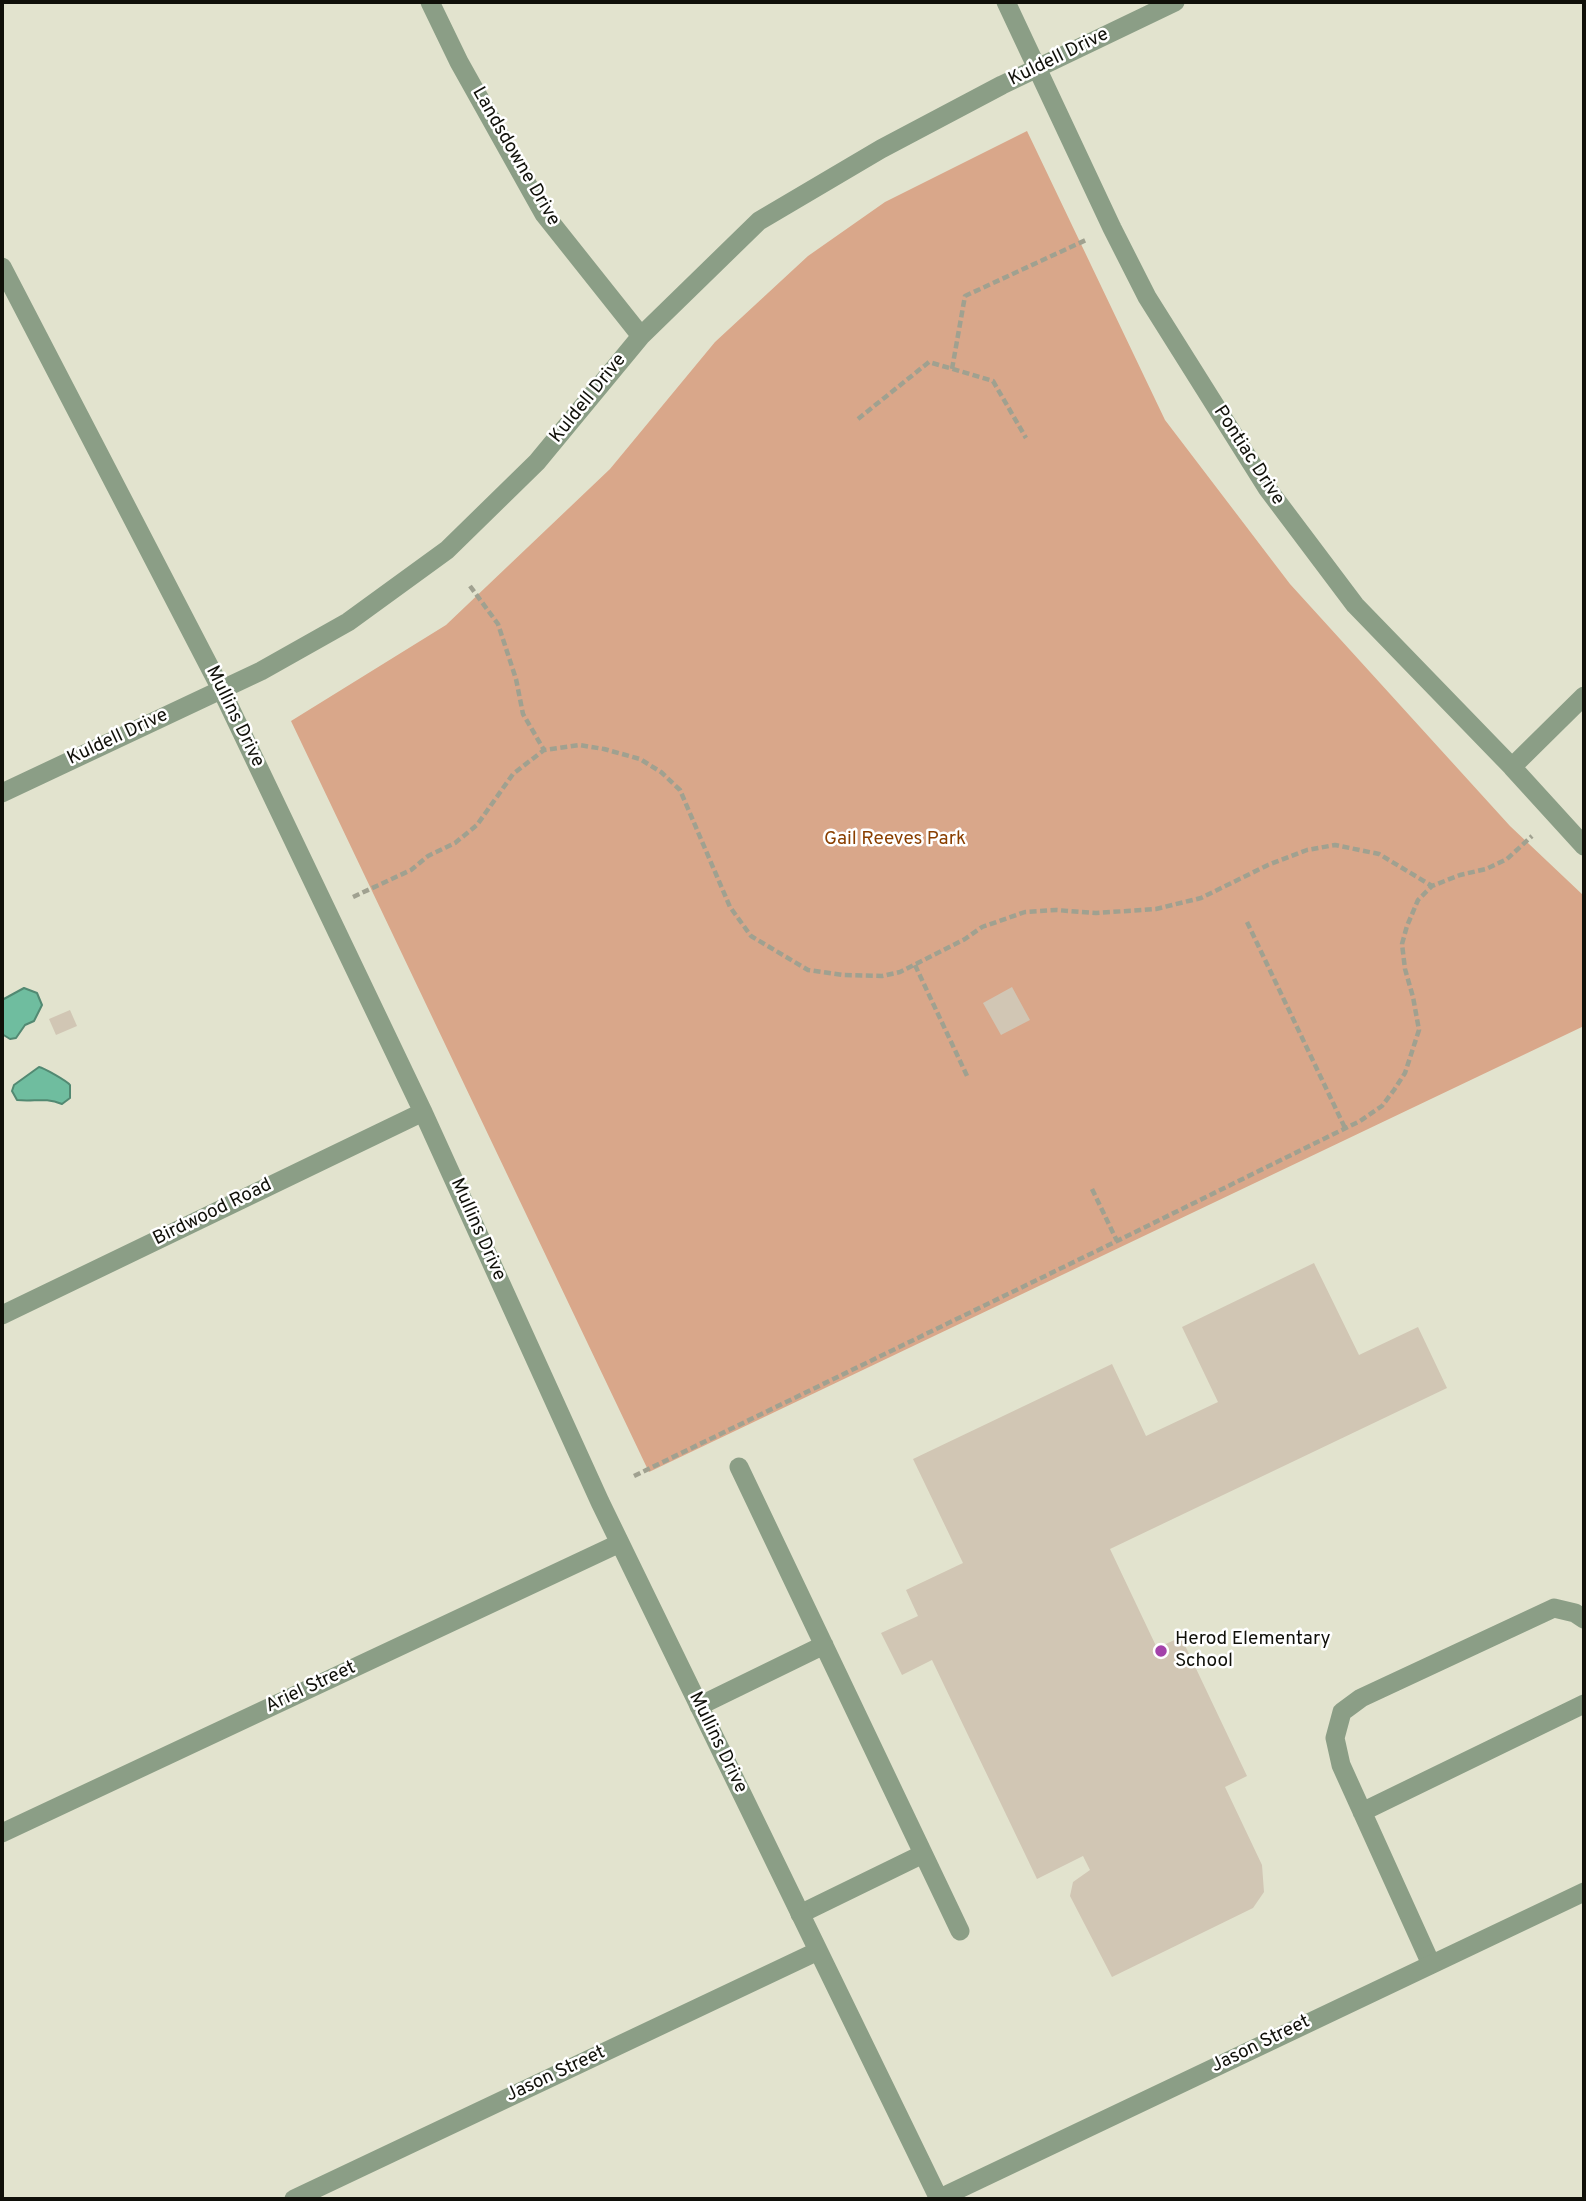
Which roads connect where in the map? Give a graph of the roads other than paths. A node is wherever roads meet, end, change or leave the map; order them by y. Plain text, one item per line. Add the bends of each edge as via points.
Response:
1 (430, 2) edge
2 (1006, 2) edge
3 (1175, 2) edge
4 (1039, 68) junction
5 (2, 267) edge
6 (641, 336) junction
7 (222, 689) junction
8 (1584, 696) edge
9 (1512, 767) junction
10 (2, 793) edge
11 (1584, 846) edge
12 (423, 1112) junction
13 (2, 1315) edge
14 (739, 1468) dead end
15 (620, 1543) junction
16 (1584, 1619) edge
17 (824, 1645) junction
18 (1584, 1704) edge
19 (699, 1706) junction
20 (1362, 1812) junction
21 (2, 1833) edge
22 (923, 1854) junction
23 (1584, 1892) edge
24 (800, 1914) junction
25 (960, 1931) dead end
26 (818, 1951) junction
27 (1431, 1964) junction
28 (294, 2199) edge
29 (939, 2199) edge

1 - 6 street, Landsdowne Drive via 544,214
2 - 4 street, Pontiac Drive
3 - 4 street, Kuldell Drive
4 - 6 street, Kuldell Drive via 881,149 759,221
4 - 9 street, Pontiac Drive via 1147,297 1267,488 1355,605
5 - 7 street, Mullins Drive
6 - 7 street, Kuldell Drive via 537,462 447,550 348,622
7 - 10 street, Kuldell Drive
7 - 12 street, Mullins Drive
8 - 9 street
9 - 11 street, Pontiac Drive
12 - 13 street, Birdwood Road
12 - 15 street, Mullins Drive
14 - 17 street
15 - 19 street, Mullins Drive
15 - 21 street, Ariel Street
16 - 20 street via 1554,1608 1361,1698 1342,1712 1335,1738 1341,1765
17 - 19 street
17 - 22 street
18 - 20 street
19 - 24 street, Mullins Drive
20 - 27 street
22 - 24 street
22 - 25 street
23 - 27 street, Jason Street
24 - 26 street, Mullins Drive
26 - 28 street, Jason Street
26 - 29 street, Mullins Drive
27 - 29 street, Jason Street

